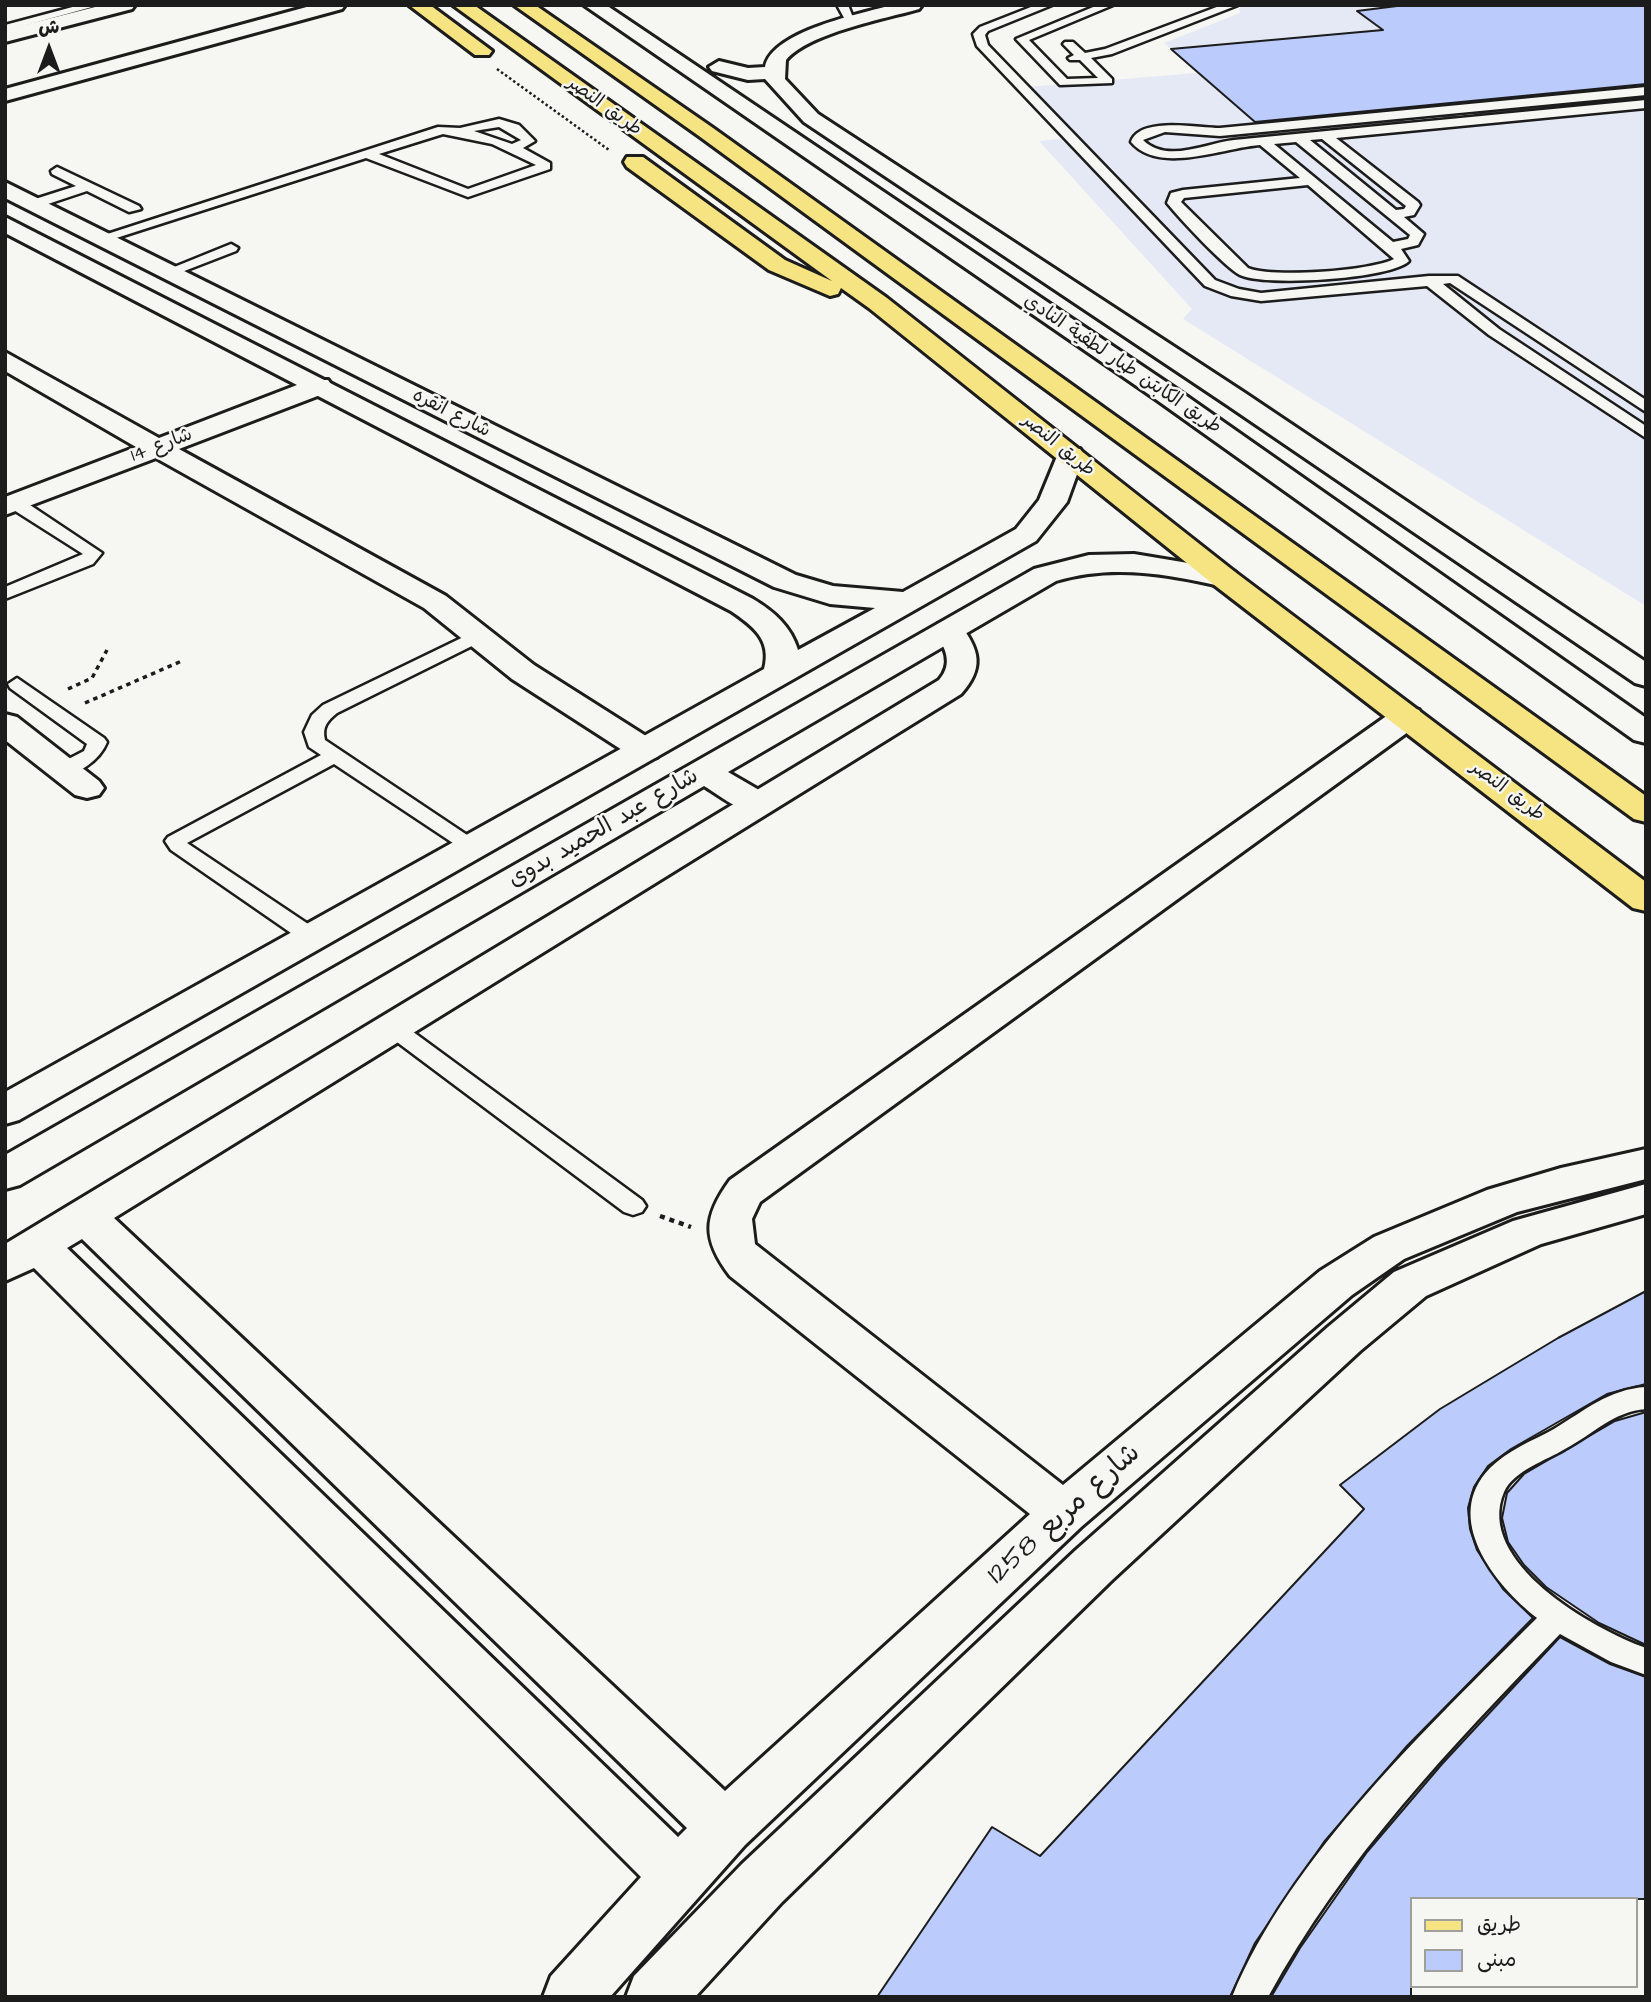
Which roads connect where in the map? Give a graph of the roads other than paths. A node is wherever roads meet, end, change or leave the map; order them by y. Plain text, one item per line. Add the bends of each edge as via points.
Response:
1 (94, 5) edge
2 (125, 5) edge
3 (336, 5) edge
4 (418, 5) edge
5 (462, 5) edge
6 (523, 5) edge
7 (913, 5) edge
8 (1047, 5) edge
9 (1108, 5) edge
10 (1233, 5) edge
11 (599, 10) edge
12 (847, 14) edge
13 (5, 28) edge
14 (5, 36) edge
15 (1069, 44) dead end
16 (698, 50) dead end
17 (490, 57) dead end
18 (1083, 57) junction
19 (1044, 62) junction
20 (719, 67) junction
21 (775, 72) junction
22 (1646, 90) edge
23 (5, 95) edge
24 (1646, 104) edge
25 (464, 130) junction
26 (1325, 135) junction
27 (1298, 137) junction
28 (1263, 141) junction
29 (800, 148) junction
30 (510, 149) junction
31 (619, 151) dead end
32 (366, 154) junction
33 (1359, 161) junction
34 (1331, 164) junction
35 (57, 171) dead end
36 (1311, 181) junction
37 (88, 186) junction
38 (5, 189) edge
39 (34, 204) junction
40 (134, 209) dead end
41 (1395, 214) junction
42 (5, 224) edge
43 (102, 238) junction
44 (1391, 247) junction
45 (231, 248) dead end
46 (169, 272) junction
47 (1429, 280) junction
48 (878, 303) junction
49 (5, 360) edge
50 (309, 381) junction
51 (1646, 407) edge
52 (1646, 433) edge
53 (147, 443) junction
54 (1070, 455) junction
55 (9, 499) edge
56 (1026, 535) junction
57 (1089, 562) junction
58 (1224, 578) junction
59 (806, 589) junction
60 (5, 594) edge
61 (908, 601) junction
62 (760, 616) junction
63 (949, 631) junction
64 (480, 635) junction
65 (779, 674) junction
66 (1646, 676) edge
67 (17, 684) dead end
68 (1407, 717) junction
69 (5, 724) edge
70 (1646, 733) edge
71 (645, 750) junction
72 (335, 756) junction
73 (703, 772) junction
74 (74, 779) joint
75 (759, 804) junction
76 (1646, 812) edge
77 (472, 847) junction
78 (1646, 900) edge
79 (312, 937) junction
80 (393, 1028) junction
81 (5, 1110) edge
82 (1646, 1164) edge
83 (5, 1174) edge
84 (1646, 1199) edge
85 (633, 1206) road end
86 (86, 1217) junction
87 (21, 1256) edge
88 (1646, 1398) edge
89 (1064, 1513) junction
90 (1556, 1618) junction
91 (1646, 1662) edge
92 (725, 1827) junction
93 (679, 1876) junction
94 (572, 1997) edge
95 (655, 1997) edge
96 (1249, 1997) edge

1 - 13 lane
2 - 14 street
3 - 23 street
4 - 17 main road
5 - 48 main road, طريق النصر
6 - 76 main road, طريق النصر via 729,148
7 - 12 street
8 - 47 lane via 984,29 979,34 983,46 1210,283 1261,297
9 - 19 lane via 1023,37
10 - 18 lane
11 - 29 street, طريق الكابتن طيار لطفية النادي
12 - 21 street via 780,54
15 - 18 lane
16 - 20 street
18 - 19 lane
18 - 19 lane via 1108,81 1066,84
20 - 21 street via 748,74
20 - 29 street via 795,133
21 - 66 street, طريق الكابتن طيار لطفية النادي via 785,94 811,118
22 - 28 lane via 1220,132 1164,129 1146,132 1137,142 1154,152 1175,155
24 - 26 lane
25 - 30 lane
25 - 30 lane via 492,121 506,123 528,140
25 - 32 lane via 442,130
26 - 27 lane
26 - 33 lane
27 - 28 lane
27 - 34 lane
28 - 36 lane
29 - 70 street, طريق الكابتن طيار لطفية النادي via 1166,394
30 - 32 lane via 545,166 468,193
31 - 48 main road via 777,265 817,285
32 - 43 lane
33 - 34 lane
33 - 41 lane via 1413,205 1409,212
34 - 41 lane
35 - 37 lane
36 - 44 lane
36 - 44 lane via 1183,194 1174,203 1243,271 1255,277 1399,264 1403,258
37 - 39 lane
37 - 40 lane
38 - 39 street, شارع انقره
39 - 43 street, شارع انقره
41 - 44 lane via 1415,230 1417,238
42 - 50 street, شارع انقره
43 - 46 street, شارع انقره
45 - 46 lane
46 - 59 street, شارع انقره
47 - 51 lane via 1459,282
47 - 52 lane via 1494,332
48 - 54 main road, طريق النصر
49 - 53 street
50 - 53 street, شارع 14
50 - 62 street, شارع انقره
53 - 55 street, شارع 14
53 - 64 street via 435,602
54 - 56 street via 1053,502
54 - 58 main road, طريق النصر
55 - 60 lane via 93,553 87,560
56 - 57 street via 1052,536 1075,544
56 - 61 street
57 - 58 street, شارع عبد الحميد بدوى via 1150,564
57 - 63 street, شارع عبد الحميد بدوى via 1045,575
58 - 68 main road, طريق النصر
59 - 61 street, شارع انقره via 855,599
59 - 62 street via 791,607
61 - 65 street
62 - 65 street, شارع انقره via 782,643
63 - 73 street, شارع عبد الحميد بدوى
63 - 75 street via 960,645 964,663 950,687
64 - 71 street via 523,672
64 - 72 lane via 323,714 313,736
65 - 71 street
67 - 74 lane via 93,739 97,746
68 - 78 main road, طريق النصر
68 - 89 street via 745,1191 730,1216 731,1242 746,1264
69 - 74 street
71 - 77 street
72 - 77 lane
72 - 79 lane via 175,841
73 - 75 street
73 - 83 street, شارع عبد الحميد بدوى
75 - 80 street
77 - 79 street
79 - 81 street
80 - 85 lane
80 - 86 street
82 - 89 street, شارع مربع 1258 via 1502,1201 1389,1248 1336,1283
84 - 95 street via 1528,1232 1410,1284 1094,1565 762,1883
86 - 87 street
86 - 92 street
87 - 93 street
88 - 90 lane via 1613,1406 1499,1477 1490,1489 1485,1517 1489,1539 1502,1562
89 - 92 street, شارع مربع 1258
90 - 91 lane via 1604,1647
90 - 96 lane via 1396,1786 1344,1850 1294,1919
92 - 93 street, شارع مربع 1258
93 - 94 street, شارع مربع 1258

